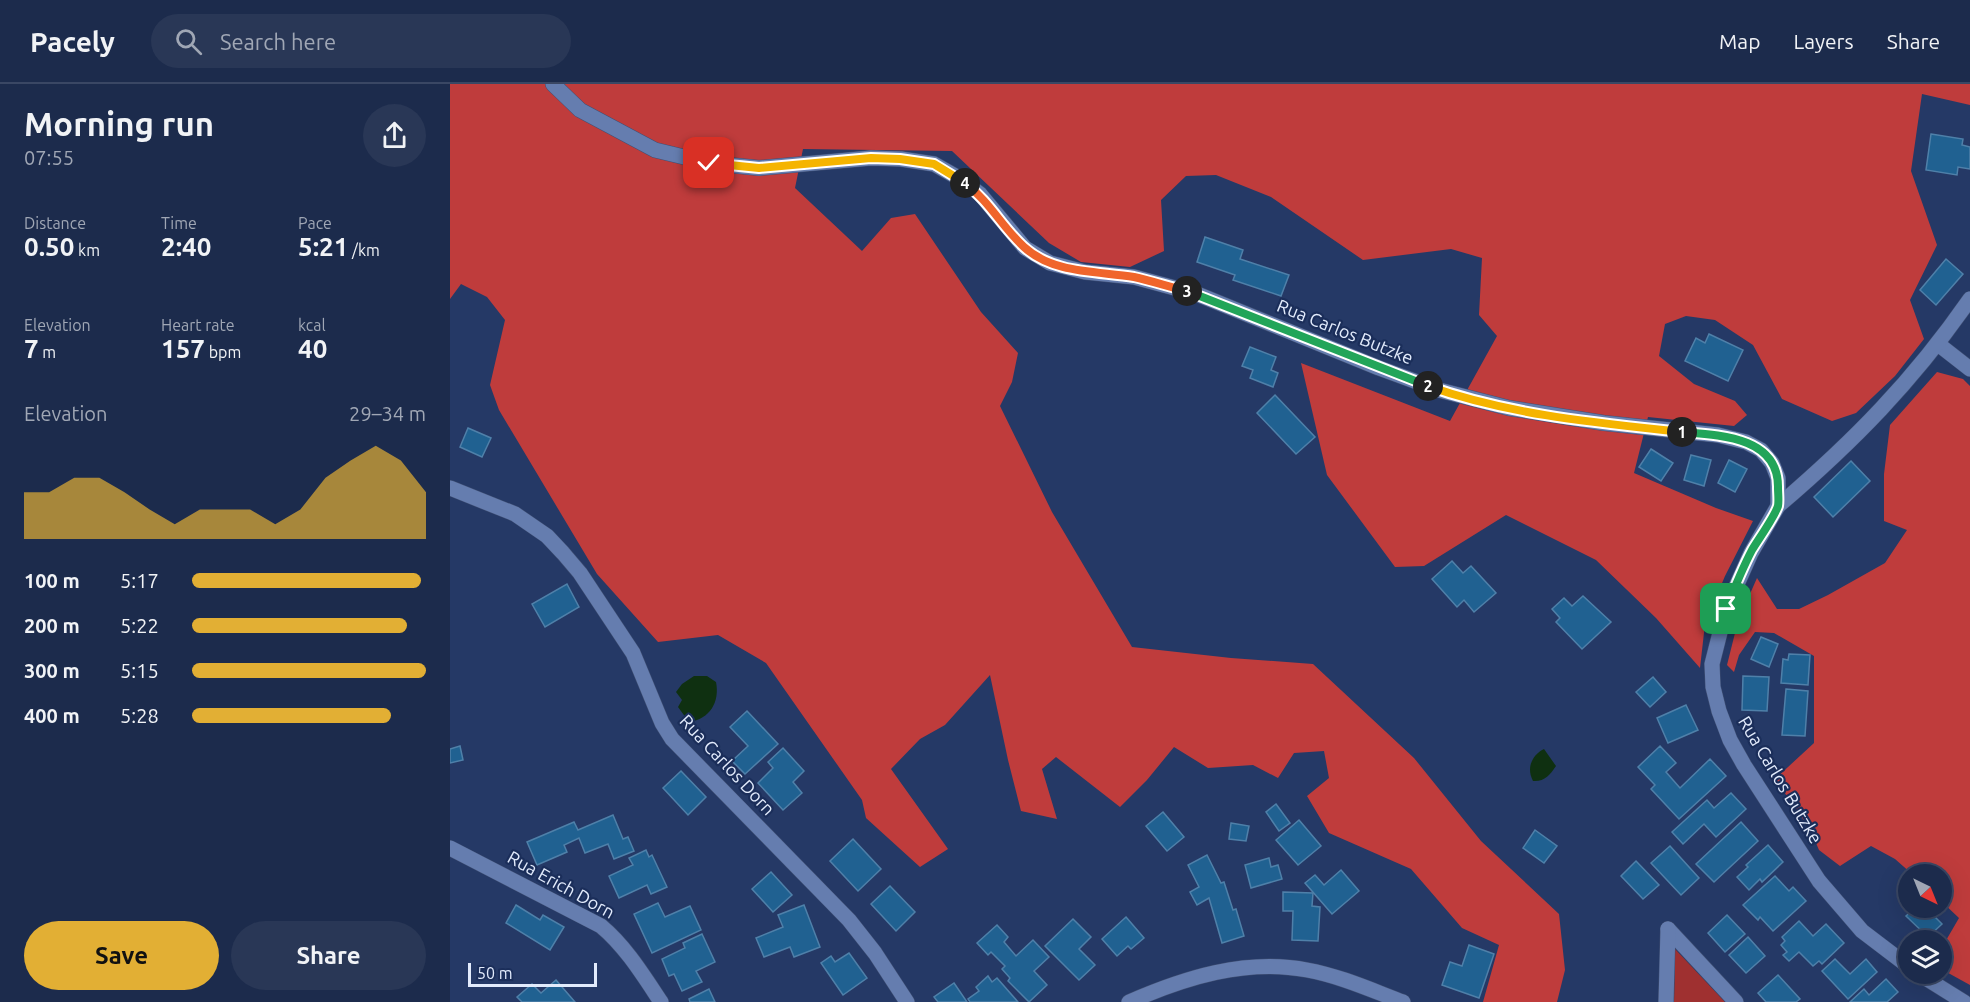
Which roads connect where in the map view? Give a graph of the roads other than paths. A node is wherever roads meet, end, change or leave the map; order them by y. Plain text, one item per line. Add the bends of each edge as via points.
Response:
1 (553, 84) edge
2 (1970, 299) edge
3 (1938, 344) junction
4 (1970, 369) edge
5 (450, 488) edge
6 (1778, 506) junction
7 (450, 848) edge
8 (1898, 958) edge
9 (1935, 984) edge
10 (661, 1002) edge
11 (908, 1002) edge
12 (1129, 1002) edge
13 (1403, 1002) edge
14 (1666, 1002) edge
15 (1736, 1002) edge
16 (1964, 1002) edge

1 - 6 street, Rua Carlos Butzke via 580,110 655,150 709,163 759,168 871,158 934,164 980,194 1025,248 1050,263 1084,272 1134,277 1197,294 1439,390 1509,408 1746,442 1761,450 1772,463 1778,478
2 - 3 street
3 - 4 street
3 - 6 street via 1870,422
5 - 11 street, Rua Carlos Dorn via 515,514 547,536 580,573 633,653 672,739 849,920
6 - 8 street, Rua Carlos Butzke via 1726,609 1712,664 1719,711 1735,748 1818,882 1862,931
7 - 10 street, Rua Erich Dorn via 601,926 622,946
9 - 16 street
12 - 13 street via 1211,973 1271,966 1332,976
14 - 15 street via 1668,929

